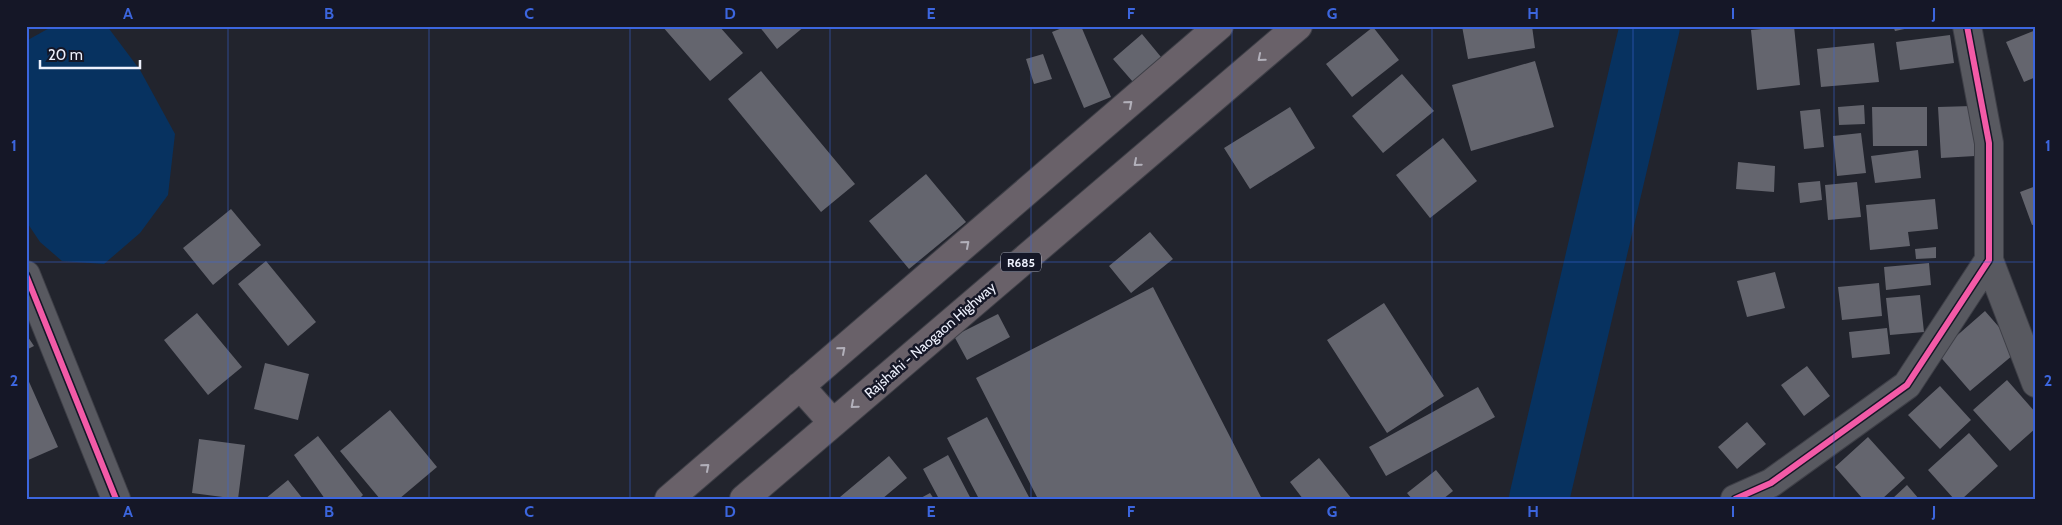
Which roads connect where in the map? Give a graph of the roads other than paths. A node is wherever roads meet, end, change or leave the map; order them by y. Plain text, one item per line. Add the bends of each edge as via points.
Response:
1 (1219, 26) edge
2 (1298, 26) edge
3 (1967, 26) edge
4 (1990, 260) junction
5 (26, 275) edge
6 (2036, 383) edge
7 (800, 386) junction
8 (833, 423) junction
9 (116, 499) edge
10 (669, 499) edge
11 (744, 499) edge
12 (1735, 499) edge

7 -> 1 main road
2 -> 8 main road, Rajshahi - Naogaon Highway / R685
3 - 4 street via 1989,143
4 - 6 street
4 - 12 street via 1907,385 1770,483
5 - 9 street
7 - 8 main road
10 -> 7 main road
8 - 11 main road, Rajshahi - Naogaon Highway / R685

